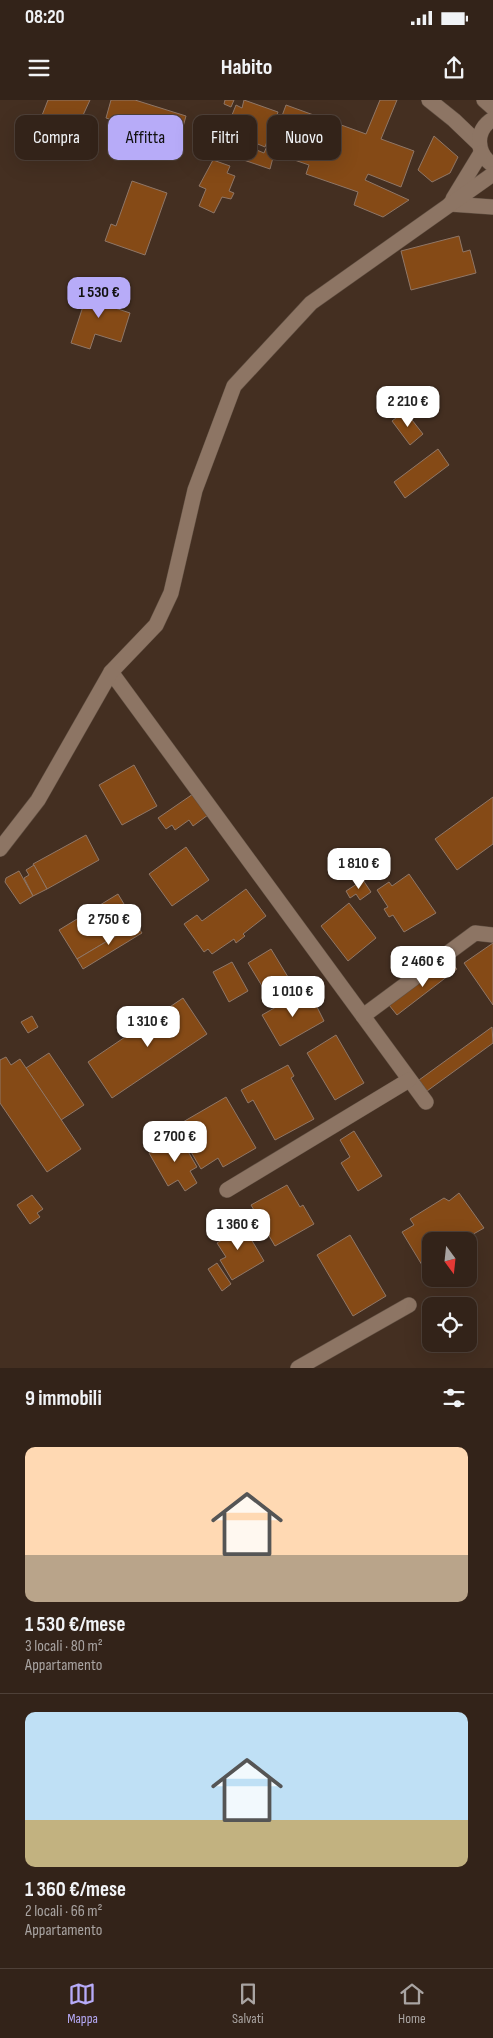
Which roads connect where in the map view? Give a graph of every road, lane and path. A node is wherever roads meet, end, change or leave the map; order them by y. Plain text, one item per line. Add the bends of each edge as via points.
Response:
1 (429, 100) edge
2 (484, 100) edge
3 (493, 108) edge
4 (493, 119) edge
5 (480, 148) junction
6 (493, 166) edge
7 (493, 174) edge
8 (450, 204) junction
9 (493, 208) edge
10 (111, 672) junction
11 (0, 849) edge
12 (493, 935) edge
13 (363, 1016) junction
14 (409, 1080) junction
15 (426, 1102) dead end
16 (227, 1190) dead end
17 (409, 1305) dead end
18 (298, 1368) edge

1 - 5 street via 454,120
2 - 3 street
4 - 5 street via 483,127
5 - 6 street
5 - 8 street
7 - 8 street
8 - 9 street
8 - 10 street via 310,303 234,386 195,490 171,593 156,626
10 - 11 street via 38,800
10 - 13 street
12 - 13 street via 475,933
13 - 14 street
14 - 15 street
14 - 16 street
17 - 18 street

